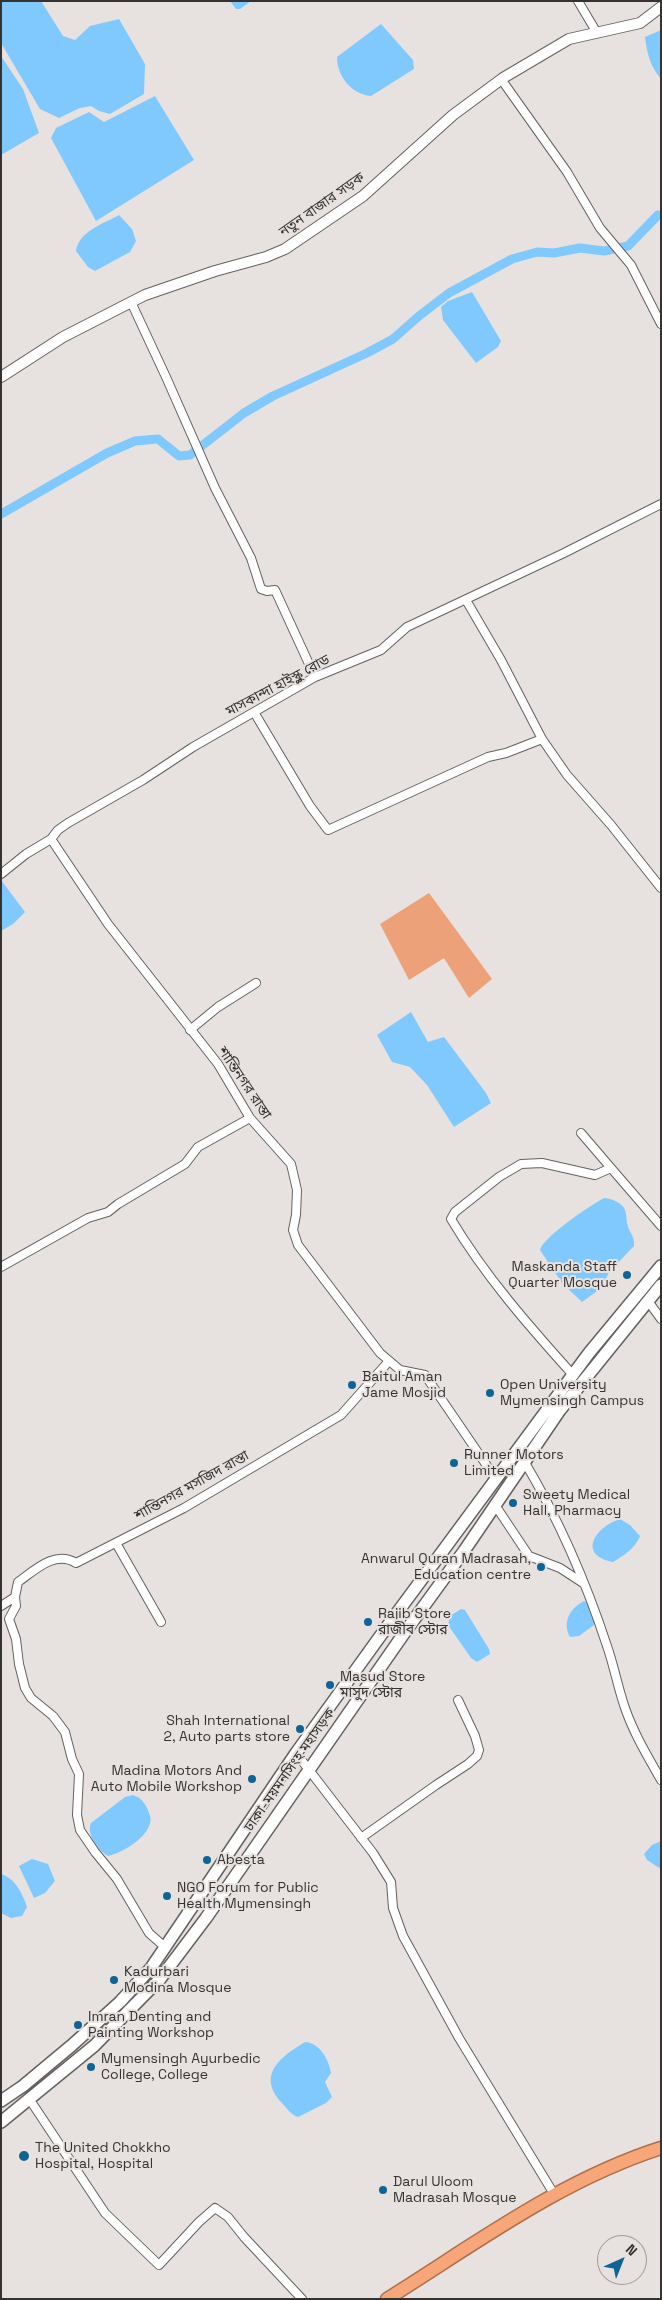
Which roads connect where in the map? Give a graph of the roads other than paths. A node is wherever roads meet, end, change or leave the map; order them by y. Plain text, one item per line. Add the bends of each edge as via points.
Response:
1 (578, 1) edge
2 (661, 7) edge
3 (597, 33) junction
4 (502, 79) junction
5 (131, 302) junction
6 (661, 324) edge
7 (1, 376) edge
8 (661, 504) edge
9 (466, 600) junction
10 (315, 677) junction
11 (254, 712) junction
12 (542, 739) junction
13 (51, 839) junction
14 (1, 874) edge
15 (661, 888) edge
16 (256, 984) dead end
17 (190, 1030) junction
18 (250, 1118) junction
19 (581, 1132) dead end
20 (611, 1168) junction
21 (661, 1226) edge
22 (661, 1266) edge
23 (1, 1267) edge
24 (661, 1285) edge
25 (648, 1301) junction
26 (661, 1319) edge
27 (389, 1361) junction
28 (573, 1375) junction
29 (524, 1461) junction
30 (496, 1479) junction
31 (494, 1505) junction
32 (116, 1543) junction
33 (583, 1583) junction
34 (15, 1597) junction
35 (1, 1606) edge
36 (162, 1622) dead end
37 (458, 1700) dead end
38 (296, 1752) junction
39 (309, 1770) junction
40 (661, 1780) edge
41 (362, 1838) junction
42 (166, 1948) junction
43 (30, 2100) junction
44 (1, 2101) edge
45 (1, 2122) edge
46 (661, 2148) edge
47 (554, 2194) junction
48 (302, 2299) edge
49 (387, 2299) edge

1 - 3 street
2 - 3 street, নতুন বাজার সড়ক via 640,23
3 - 4 street, নতুন বাজার সড়ক via 569,39
4 - 5 street, নতুন বাজার সড়ক via 454,115 363,196 284,249
4 - 6 street via 567,172 600,228 632,266
5 - 7 street, নতুন বাজার সড়ক via 63,337
5 - 10 street via 205,467 251,558 261,589 275,590
8 - 9 street, মাসকান্দা হাইস্কুল রোড
9 - 10 street, মাসকান্দা হাইস্কুল রোড via 407,627 381,650
9 - 12 street via 502,660
10 - 11 street, মাসকান্দা হাইস্কুল রোড
11 - 12 street via 328,830 488,756 506,753
11 - 13 street, মাসকান্দা হাইস্কুল রোড via 68,823
12 - 15 street
13 - 14 street, মাসকান্দা হাইস্কুল রোড
13 - 17 street, শান্তিনগর রাস্তা via 108,924
16 - 17 street via 218,1007
17 - 18 street, শান্তিনগর রাস্তা via 218,1064
18 - 23 street via 198,1147 185,1164 162,1180
18 - 27 street, শান্তিনগর রাস্তা via 291,1164 297,1190 293,1230 298,1245 380,1354
19 - 20 street
20 - 21 street
20 - 28 street via 595,1175 542,1163 521,1164 476,1195 451,1219 515,1309
22 - 28 main road, ঢাকা-ময়মনসিংহ মহাসড়ক
24 - 25 main road, ঢাকা-ময়মনসিংহ মহাসড়ক
25 - 26 street
25 - 29 main road, ঢাকা-ময়মনসিংহ মহাসড়ক via 560,1410
27 - 30 street, শান্তিনগর রাস্তা via 400,1370 425,1375
27 - 32 street, শান্তিনগর মসজিদ রাস্তা via 340,1415 184,1508
28 - 30 main road, ঢাকা-ময়মনসিংহ মহাসড়ক
29 - 31 main road, ঢাকা-ময়মনসিংহ মহাসড়ক
29 - 33 street via 543,1492
30 - 38 main road, ঢাকা-ময়মনসিংহ মহাসড়ক
31 - 33 street via 529,1556 560,1568
31 - 39 main road, ঢাকা-ময়মনসিংহ মহাসড়ক
32 - 34 street, শান্তিনগর মসজিদ রাস্তা via 76,1563 67,1557 42,1565 18,1582
32 - 36 street
33 - 40 street via 608,1647 636,1736
34 - 35 street, শান্তিনগর মসজিদ রাস্তা
34 - 42 street via 16,1606 9,1619 25,1688 65,1732 80,1779 77,1815 80,1830 117,1879 149,1933
37 - 41 street via 475,1736 479,1750 477,1756
38 - 39 street
38 - 42 main road, ঢাকা-ময়মনসিংহ মহাসড়ক
39 - 41 street
39 - 43 main road, ঢাকা-ময়মনসিংহ মহাসড়ক via 160,1978 94,2046
41 - 47 street via 392,1882 393,1908 403,1936 459,2038
42 - 44 main road, ঢাকা-ময়মনসিংহ মহাসড়ক via 120,2002 37,2075
43 - 45 main road, ঢাকা-ময়মনসিংহ মহাসড়ক
43 - 48 street via 105,2213 159,2265 215,2208 228,2217
46 - 47 highway via 600,2171
47 - 49 highway

